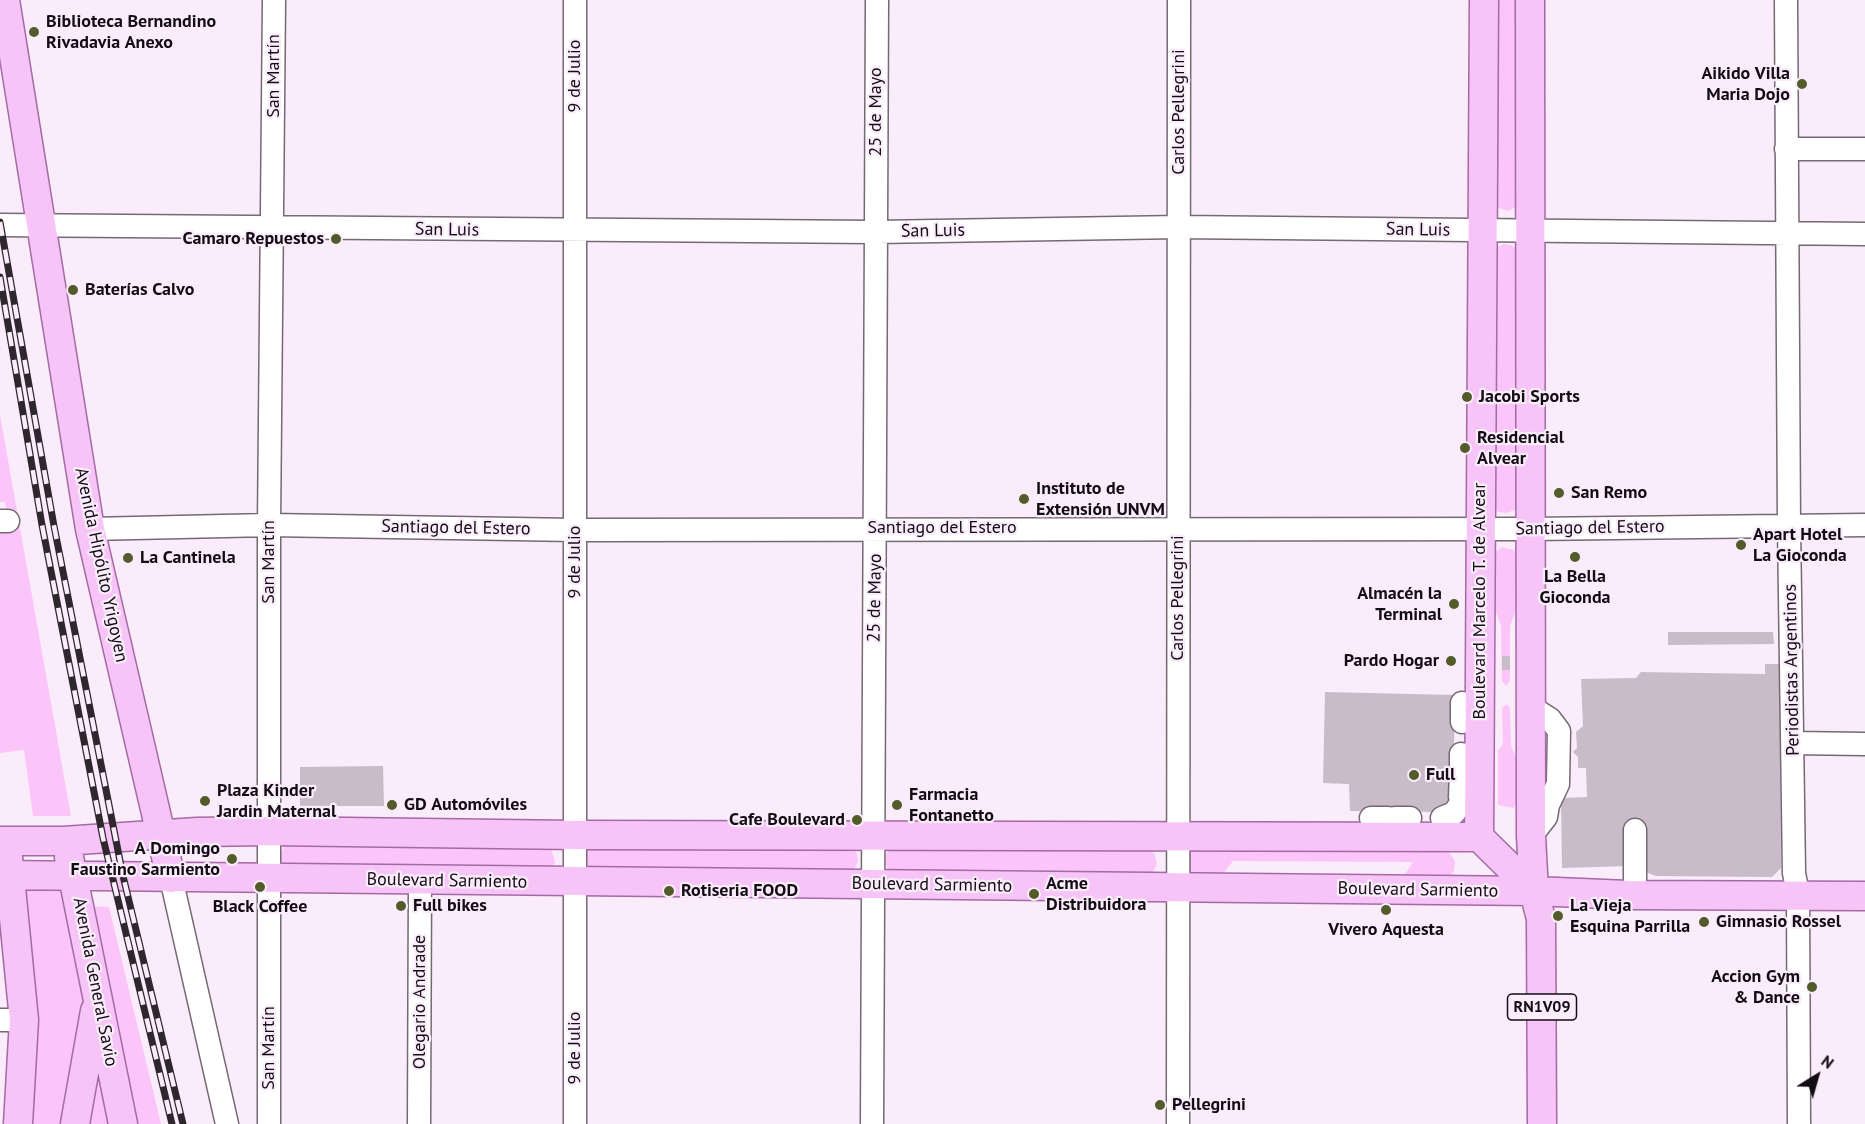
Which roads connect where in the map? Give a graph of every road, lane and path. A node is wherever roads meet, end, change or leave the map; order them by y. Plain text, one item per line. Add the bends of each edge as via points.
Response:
1 (5, 0) edge
2 (274, 0) edge
3 (575, 0) edge
4 (877, 0) edge
5 (1179, 0) edge
6 (1484, 0) edge
7 (1530, 0) edge
8 (1786, 0) edge
9 (1786, 148) junction
10 (1865, 149) edge
11 (0, 225) edge
12 (40, 225) junction
13 (1179, 227) junction
14 (273, 228) junction
15 (1531, 229) junction
16 (1482, 230) junction
17 (575, 231) junction
18 (876, 232) junction
19 (1865, 234) edge
20 (1788, 235) junction
21 (269, 525) junction
22 (1865, 525) edge
23 (1789, 526) junction
24 (876, 527) junction
25 (1178, 528) junction
26 (90, 529) junction
27 (1480, 529) junction
28 (1531, 529) junction
29 (575, 530) junction
30 (1792, 743) junction
31 (1865, 744) edge
32 (1461, 766) dead end
33 (1454, 807) dead end
34 (1635, 830) dead end
35 (270, 831) junction
36 (160, 834) junction
37 (575, 835) junction
38 (872, 836) junction
39 (1479, 837) junction
40 (1179, 838) junction
41 (4, 841) edge
42 (63, 841) junction
43 (74, 874) junction
44 (5, 875) edge
45 (171, 878) junction
46 (270, 879) junction
47 (420, 880) junction
48 (576, 882) junction
49 (872, 885) junction
50 (1635, 887) dead end
51 (1179, 888) junction
52 (1534, 891) junction
53 (1798, 894) junction
54 (1865, 896) edge
55 (98, 994) junction
56 (12, 1020) edge
57 (18, 1124) edge
58 (75, 1124) edge
59 (123, 1124) edge
60 (227, 1124) edge
61 (269, 1124) edge
62 (419, 1124) edge
63 (574, 1124) edge
64 (872, 1124) edge
65 (1178, 1124) edge
66 (1526, 1124) edge
67 (1542, 1124) edge
68 (1799, 1124) edge

1 - 12 main road, Avenida Hipólito Yrigoyen
2 - 14 street, San Martín
3 - 17 street, 9 de Julio
4 - 18 street, 25 de Mayo
5 - 13 street, Carlos Pellegrini
6 - 16 main road, Boulevard Marcelo T. de Alvear
7 - 15 main road, RN1V09
8 - 9 street, Periodistas Argentinos
9 - 10 street
9 - 20 street, Periodistas Argentinos
11 - 12 street, San Luis
12 - 14 street, San Luis
12 - 26 main road, Avenida Hipólito Yrigoyen
13 - 16 street, San Luis
13 - 18 street, San Luis
13 - 25 street, Carlos Pellegrini
14 - 17 street, San Luis
14 - 21 street, San Martín
15 - 16 street, San Luis
15 - 20 street, San Luis
15 - 28 main road, RN1V09
16 - 27 main road, Boulevard Marcelo T. de Alvear
17 - 18 street, San Luis
17 - 29 street, 9 de Julio
18 - 24 street, 25 de Mayo
19 - 20 street, San Luis
20 - 23 street, Periodistas Argentinos
21 - 26 street, Santiago del Estero
21 - 29 street, Santiago del Estero
21 - 35 street, San Martín
22 - 23 street, Santiago del Estero
23 - 28 street, Santiago del Estero
23 - 30 street, Periodistas Argentinos
24 - 25 street, Santiago del Estero
24 - 29 street, Santiago del Estero
24 - 38 street, 25 de Mayo
25 - 27 street, Santiago del Estero
25 - 40 street, Carlos Pellegrini
26 - 36 main road, Avenida Hipólito Yrigoyen
27 - 28 street, Santiago del Estero
27 - 39 main road, Boulevard Marcelo T. de Alvear
28 - 52 main road, RN1V09 via 1531,707 1542,790 1531,836
29 - 37 street, 9 de Julio
30 - 31 street
30 - 53 street, Periodistas Argentinos via 1794,873
32 - 33 street
34 - 50 street
35 - 36 main road
35 - 37 main road
35 - 46 street, San Martín
36 - 42 main road
36 - 45 main road, Avenida Hipólito Yrigoyen
37 - 38 main road
37 - 48 street, 9 de Julio
38 - 40 main road
38 - 49 street, 25 de Mayo
39 - 40 main road
39 - 52 main road
40 - 51 street, Carlos Pellegrini
41 - 42 main road
41 - 44 main road
42 - 43 main road, Avenida General Savio
43 - 44 main road, Boulevard Sarmiento
43 - 45 main road, Boulevard Sarmiento
43 - 55 main road, Avenida General Savio
44 - 56 main road
45 - 46 main road, Boulevard Sarmiento
45 - 60 street, Avenida Hipólito Yrigoyen
46 - 47 main road, Boulevard Sarmiento
46 - 61 street, San Martín
47 - 48 main road, Boulevard Sarmiento
47 - 62 street, Olegario Andrade
48 - 49 main road, Boulevard Sarmiento
48 - 63 street, 9 de Julio
49 - 51 main road, Boulevard Sarmiento
49 - 64 street, 25 de Mayo
51 - 52 main road, Boulevard Sarmiento
51 - 65 street, Carlos Pellegrini
52 - 53 main road, Boulevard Sarmiento
52 - 66 main road, RN1V09 via 1528,919
52 - 67 main road, RN1V09 via 1541,919
53 - 54 main road, Boulevard Sarmiento
53 - 68 street, Periodistas Argentinos
55 - 58 main road
55 - 59 main road, Avenida General Savio
56 - 57 main road

